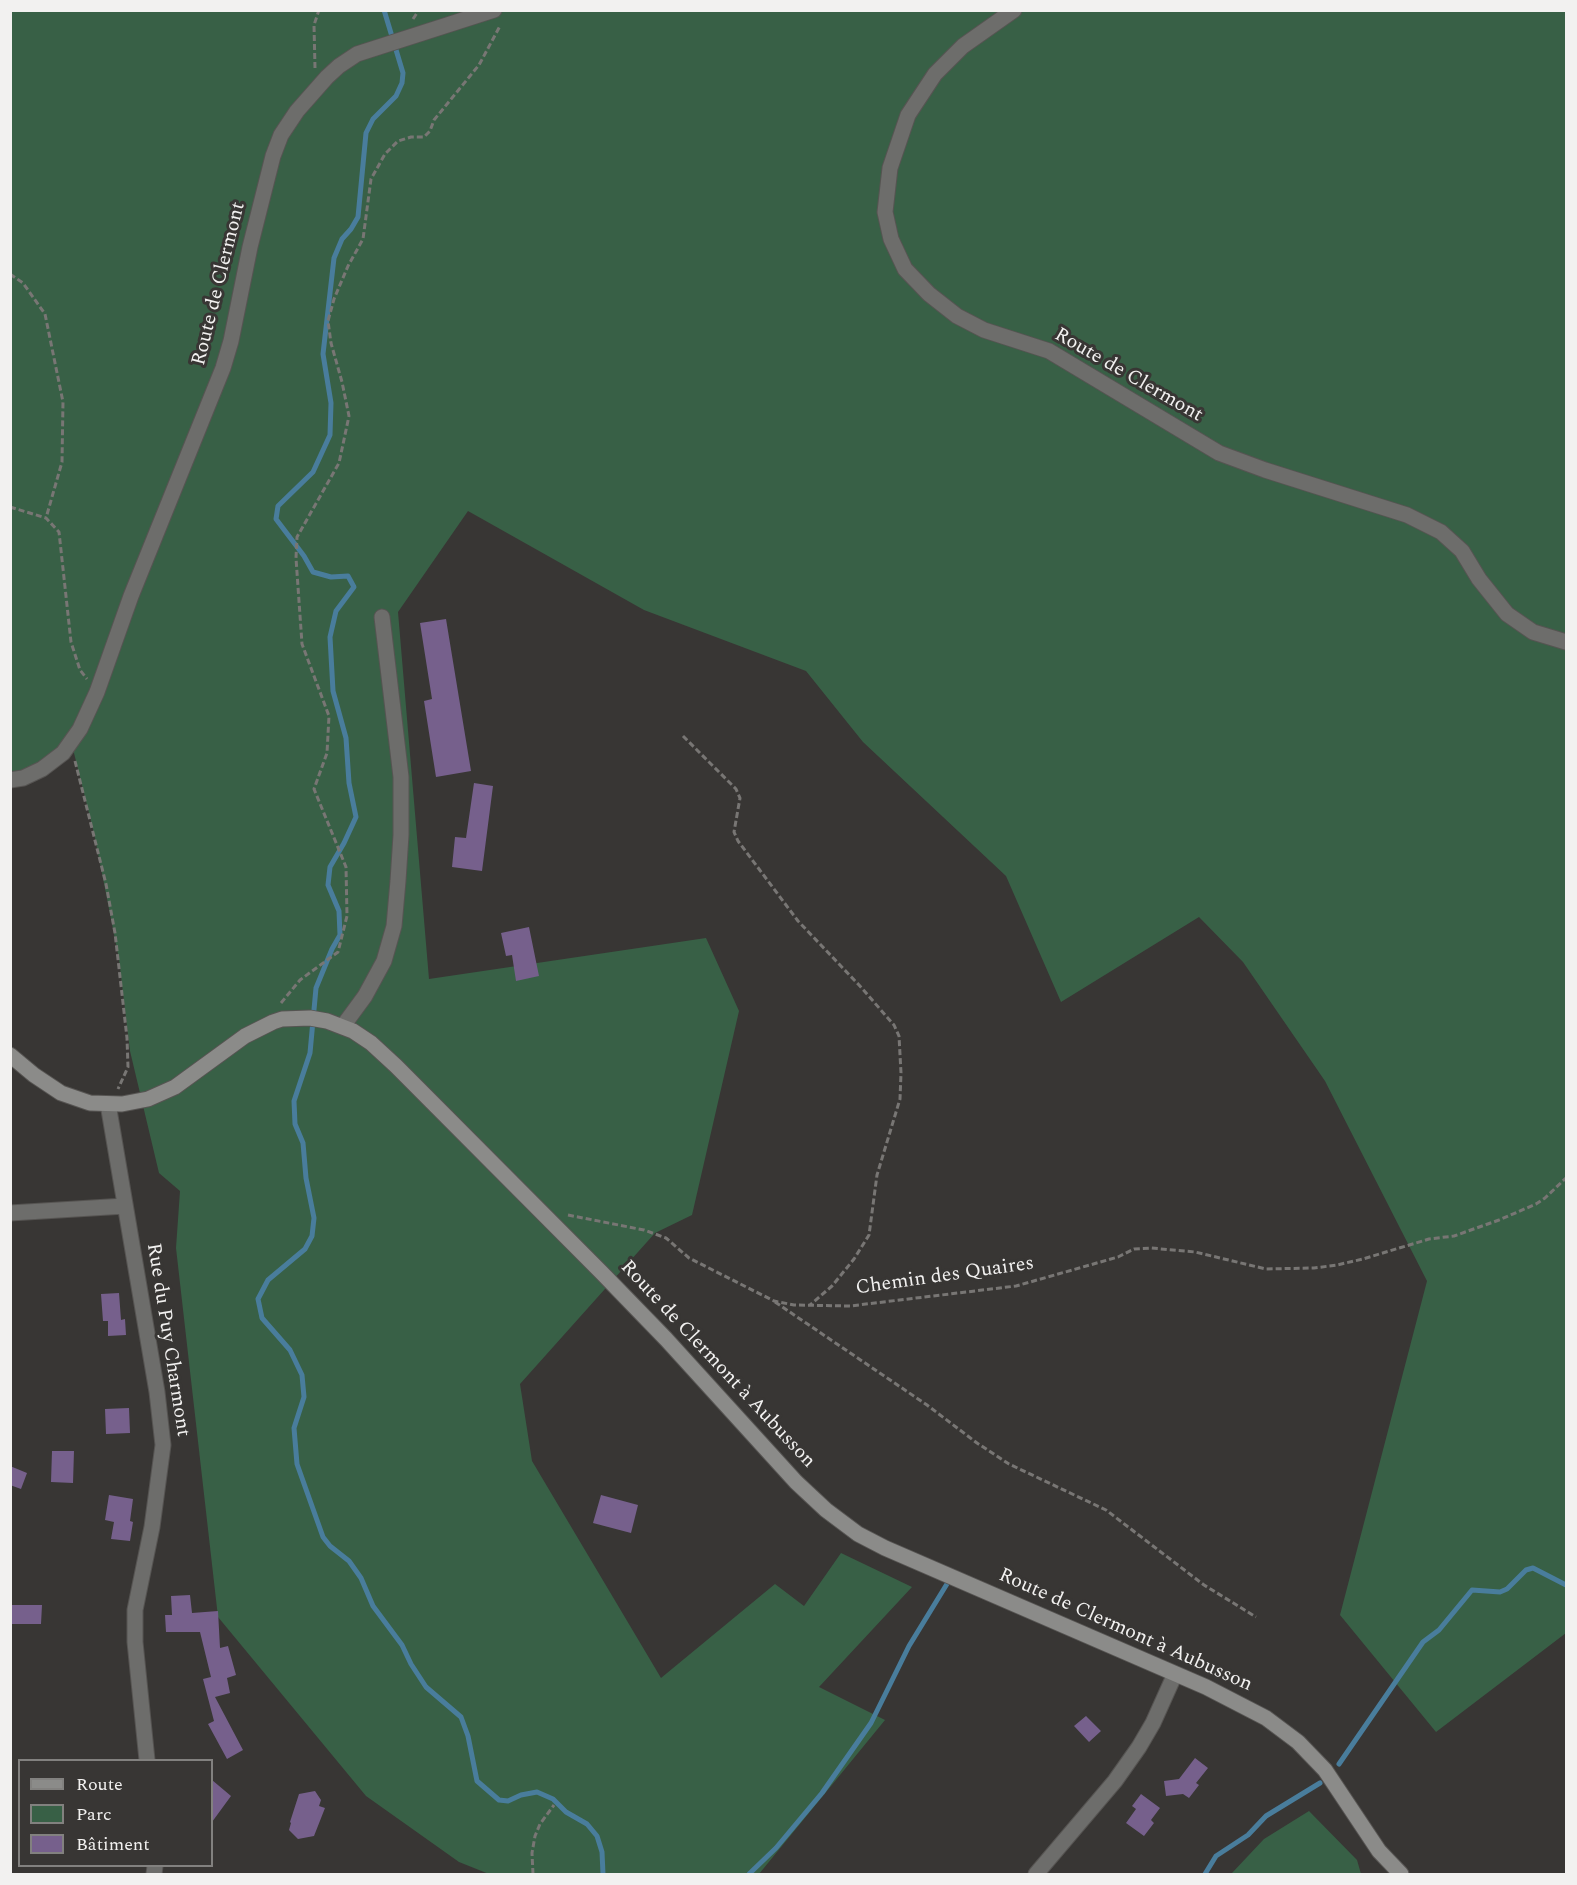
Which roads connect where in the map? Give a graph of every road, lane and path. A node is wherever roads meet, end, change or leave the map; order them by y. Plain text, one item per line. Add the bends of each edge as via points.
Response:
1 (319, 10) edge
2 (1014, 10) edge
3 (498, 15) edge
4 (315, 90) junction
5 (10, 274) edge
6 (10, 507) edge
7 (46, 518) junction
8 (382, 617) dead end
9 (1566, 642) edge
10 (97, 692) junction
11 (683, 736) dead end
12 (71, 742) junction
13 (10, 780) edge
14 (263, 1025) junction
15 (343, 1026) junction
16 (10, 1055) edge
17 (108, 1104) junction
18 (1566, 1178) edge
19 (125, 1206) junction
20 (537, 1209) junction
21 (10, 1213) edge
22 (774, 1300) junction
23 (809, 1305) junction
24 (1256, 1617) dead end
25 (1175, 1674) junction
26 (147, 1759) edge
27 (554, 1805) dead end
28 (533, 1875) edge
29 (1036, 1875) edge
30 (1401, 1875) edge

1 - 4 path via 314,25
2 - 9 street, Route de Clermont via 963,46 935,74 908,115 890,168 885,212 891,239 905,269 957,316 984,330 1049,351 1219,453 1407,515 1441,532 1462,551 1507,614 1533,632
3 - 4 street, Route de Clermont via 402,38 357,54
3 - 14 path via 479,65 434,120 430,131 424,137 398,141 385,154 371,179 363,239 344,274 328,321 330,344 349,416 339,463 297,537 296,558 302,645 330,716 327,753 314,789 346,867 347,916 338,952 300,980
4 - 10 street, Route de Clermont via 281,135 273,156 229,350
5 - 7 path via 22,283 45,314 63,402 62,462
6 - 7 path
7 - 10 path via 59,532 71,642 80,670
8 - 15 street via 401,777 394,926 384,962
10 - 12 street, Route de Clermont
11 - 23 path via 736,789 740,798 734,832 738,842 798,921 859,985 899,1036 900,1099 877,1175 868,1235 832,1286
12 - 13 street, Route de Clermont via 42,769
12 - 17 path via 108,894 127,1038 128,1067
14 - 15 main road, Route de Clermont à Aubusson via 282,1019 310,1018
14 - 17 main road, Route de Clermont à Aubusson via 162,1094
15 - 20 main road, Route de Clermont à Aubusson via 362,1036 387,1058
16 - 17 main road, Route de Clermont à Aubusson via 61,1093
17 - 19 street, Rue du Puy Charmont
18 - 23 path, Chemin des Quaires via 1536,1204 1499,1220 1454,1236 1429,1239 1337,1265 1266,1269 1195,1252 1134,1249 1016,1286 850,1306
19 - 21 street
19 - 26 street, Rue du Puy Charmont via 163,1445 135,1610
20 - 22 path, Chemin des Quaires via 666,1238 690,1258
20 - 25 main road, Route de Clermont à Aubusson via 634,1305 796,1482 841,1522 913,1561
22 - 23 path, Chemin des Quaires
22 - 24 path via 1009,1464 1106,1510 1204,1585
25 - 29 street via 1139,1748
25 - 30 main road, Route de Clermont à Aubusson via 1248,1707 1298,1743 1325,1770
27 - 28 path via 535,1836

